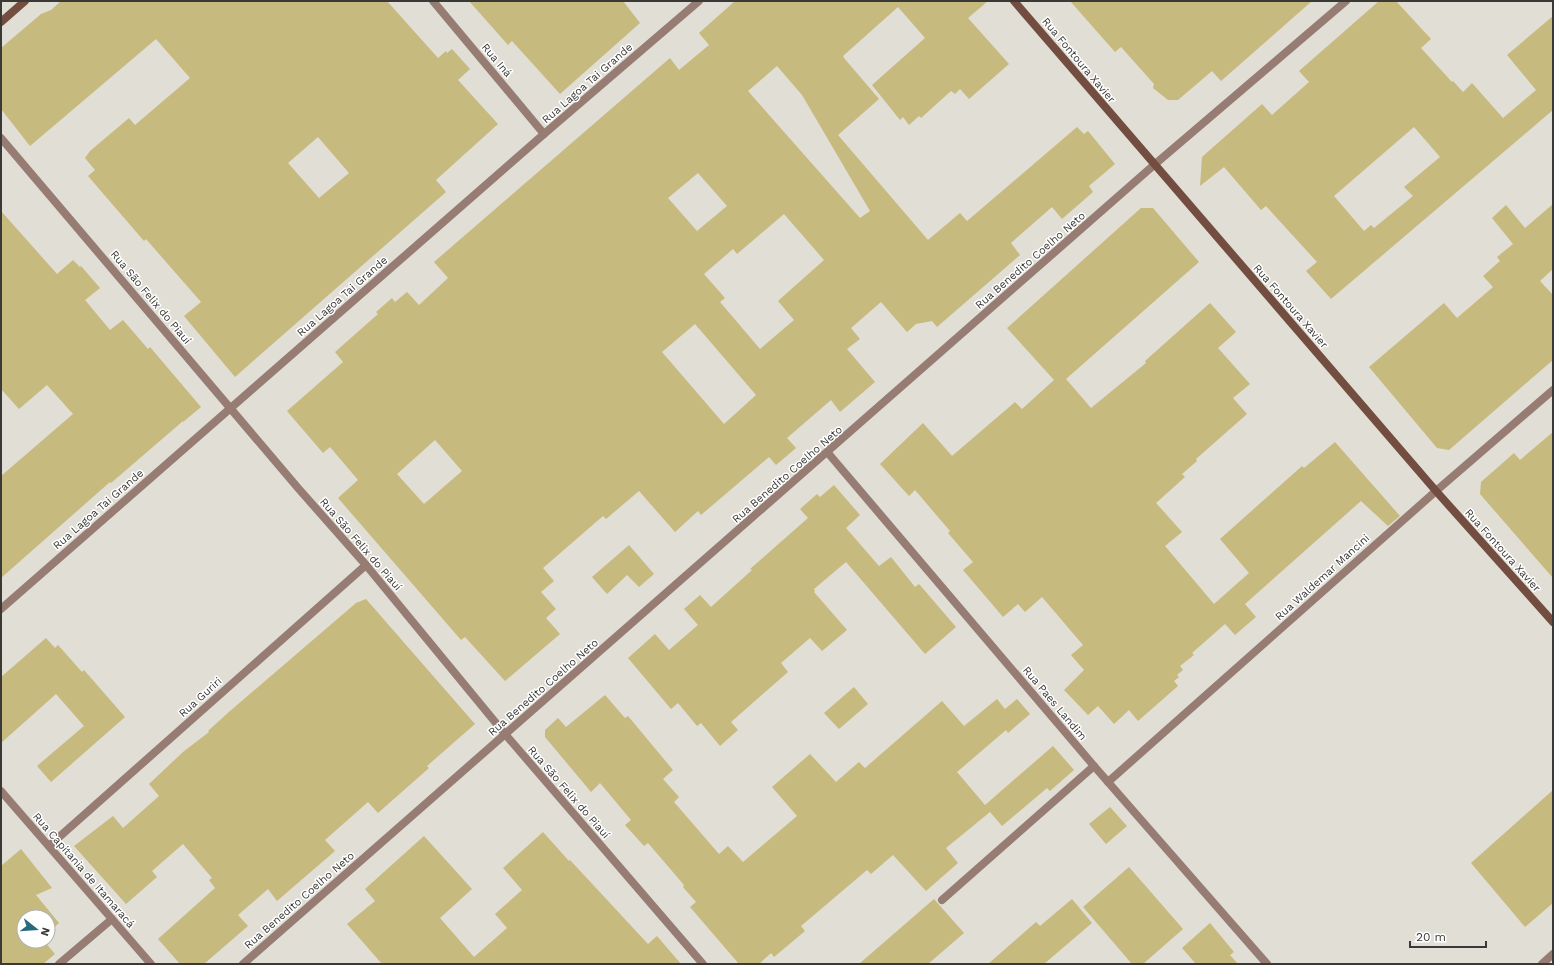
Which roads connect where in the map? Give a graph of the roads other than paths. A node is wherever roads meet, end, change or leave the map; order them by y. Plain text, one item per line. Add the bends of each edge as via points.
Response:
1 (26, 1) edge
2 (434, 1) edge
3 (699, 1) edge
4 (1014, 1) edge
5 (1346, 1) edge
6 (1, 22) edge
7 (544, 134) junction
8 (1, 138) edge
9 (1154, 165) junction
10 (1553, 390) edge
11 (231, 408) junction
12 (828, 453) junction
13 (1436, 491) junction
14 (366, 565) junction
15 (1, 609) edge
16 (1553, 622) edge
17 (505, 734) junction
18 (1094, 766) junction
19 (1108, 782) junction
20 (1, 791) edge
21 (49, 846) junction
22 (942, 900) dead end
23 (112, 919) junction
24 (1553, 954) edge
25 (59, 964) edge
26 (151, 964) edge
27 (243, 964) edge
28 (703, 964) edge
29 (1267, 964) edge
30 (1542, 964) edge

1 - 6 main road
2 - 7 street, Rua Iná
3 - 7 street, Rua Lagoa Tai Grande
4 - 9 main road, Rua Fontoura Xavier
5 - 9 street, Rua Benedito Coelho Neto
7 - 11 street, Rua Lagoa Tai Grande
8 - 11 street, Rua São Felix do Piauí
9 - 12 street, Rua Benedito Coelho Neto
9 - 13 main road, Rua Fontoura Xavier
10 - 13 street, Rua Waldemar Mancini
11 - 14 street, Rua São Felix do Piauí
11 - 15 street, Rua Lagoa Tai Grande
12 - 17 street, Rua Benedito Coelho Neto
12 - 18 street, Rua Paes Landim
13 - 16 main road, Rua Fontoura Xavier
13 - 19 street, Rua Waldemar Mancini
14 - 17 street, Rua São Felix do Piauí
14 - 21 street, Rua Guriri
17 - 27 street, Rua Benedito Coelho Neto
17 - 28 street, Rua São Felix do Piauí
18 - 19 street, Rua Paes Landim
18 - 22 street
19 - 29 street, Rua Paes Landim
20 - 21 street, Rua Capitania de Itamaracá
21 - 23 street, Rua Capitania de Itamaracá
23 - 25 street
23 - 26 street, Rua Capitania de Itamaracá
24 - 30 street

